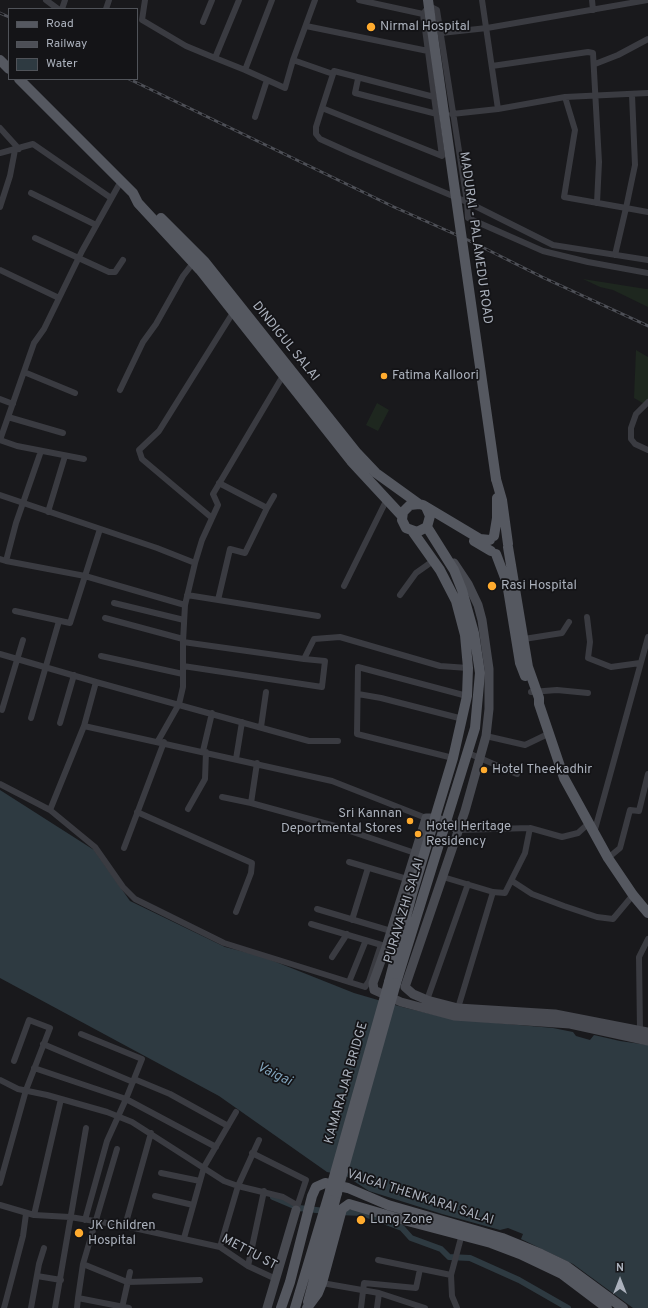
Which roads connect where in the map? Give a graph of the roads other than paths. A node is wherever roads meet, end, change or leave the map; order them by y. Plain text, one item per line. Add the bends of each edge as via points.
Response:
1 (46, 0) edge
2 (145, 0) edge
3 (212, 0) edge
4 (239, 0) edge
5 (272, 0) edge
6 (315, 0) edge
7 (359, 0) edge
8 (482, 0) edge
9 (592, 0) edge
10 (648, 0) edge
11 (57, 8) edge
12 (427, 9) edge
13 (593, 10) junction
14 (203, 22) dead end
15 (306, 26) junction
16 (487, 28) junction
17 (441, 33) junction
18 (648, 39) edge
19 (0, 51) edge
20 (428, 51) junction
21 (215, 58) junction
22 (8, 59) edge
23 (0, 60) edge
24 (293, 60) junction
25 (595, 64) junction
26 (492, 66) junction
27 (8, 68) edge
28 (245, 70) junction
29 (332, 74) junction
30 (358, 78) junction
31 (20, 80) edge
32 (29, 80) edge
33 (267, 80) junction
34 (648, 93) edge
35 (595, 95) junction
36 (632, 96) junction
37 (434, 97) junction
38 (565, 98) junction
39 (322, 108) junction
40 (51, 109) junction
41 (498, 109) junction
42 (437, 114) junction
43 (452, 114) junction
44 (256, 116) dead end
45 (0, 128) edge
46 (17, 149) junction
47 (0, 153) edge
48 (121, 181) junction
49 (30, 193) dead end
50 (133, 193) junction
51 (111, 198) junction
52 (467, 202) junction
53 (596, 203) junction
54 (0, 207) edge
55 (626, 208) junction
56 (648, 212) edge
57 (96, 224) junction
58 (35, 238) dead end
59 (615, 255) junction
60 (78, 258) junction
61 (123, 260) dead end
62 (648, 260) edge
63 (193, 263) junction
64 (0, 270) edge
65 (648, 273) edge
66 (59, 298) junction
67 (234, 311) junction
68 (286, 371) junction
69 (24, 372) junction
70 (120, 390) dead end
71 (75, 393) dead end
72 (0, 399) edge
73 (648, 402) edge
74 (13, 404) junction
75 (8, 417) junction
76 (63, 434) dead end
77 (0, 440) edge
78 (648, 450) edge
79 (41, 451) junction
80 (65, 456) junction
81 (84, 459) dead end
82 (496, 479) junction
83 (219, 483) junction
84 (0, 494) edge
85 (274, 496) dead end
86 (386, 501) junction
87 (23, 503) junction
88 (422, 506) junction
89 (267, 508) junction
90 (48, 512) junction
91 (402, 516) junction
92 (212, 518) junction
93 (428, 526) junction
94 (100, 529) junction
95 (413, 532) junction
96 (492, 538) junction
97 (438, 545) junction
98 (508, 546) junction
99 (494, 553) junction
100 (3, 560) edge
101 (433, 560) junction
102 (195, 564) junction
103 (85, 576) junction
104 (344, 586) dead end
105 (187, 596) junction
106 (400, 596) dead end
107 (218, 600) junction
108 (114, 603) dead end
109 (185, 605) junction
110 (14, 611) dead end
111 (318, 616) dead end
112 (588, 617) dead end
113 (105, 618) dead end
114 (58, 620) junction
115 (184, 620) junction
116 (569, 622) dead end
117 (648, 637) edge
118 (524, 639) junction
119 (23, 640) dead end
120 (183, 640) junction
121 (0, 654) edge
122 (101, 656) dead end
123 (17, 659) junction
124 (304, 659) junction
125 (640, 663) junction
126 (183, 666) junction
127 (46, 667) junction
128 (468, 668) junction
129 (183, 674) junction
130 (74, 675) junction
131 (96, 682) junction
132 (266, 692) dead end
133 (534, 692) junction
134 (588, 693) dead end
135 (358, 694) junction
136 (467, 696) junction
137 (179, 704) junction
138 (2, 710) dead end
139 (212, 713) junction
140 (31, 718) dead end
141 (463, 720) junction
142 (60, 722) dead end
143 (242, 722) junction
144 (84, 726) junction
145 (261, 727) junction
146 (550, 733) junction
147 (486, 736) junction
148 (338, 741) dead end
149 (161, 742) junction
150 (204, 752) junction
151 (468, 753) junction
152 (453, 758) junction
153 (480, 758) junction
154 (236, 759) junction
155 (257, 763) junction
156 (517, 774) dead end
157 (648, 774) edge
158 (0, 784) edge
159 (222, 797) dead end
160 (251, 803) junction
161 (188, 809) dead end
162 (50, 810) junction
163 (137, 812) junction
164 (430, 818) junction
165 (447, 822) junction
166 (589, 823) junction
167 (530, 828) junction
168 (458, 830) junction
169 (594, 834) junction
170 (124, 848) dead end
171 (415, 853) junction
172 (608, 858) junction
173 (349, 862) dead end
174 (368, 868) junction
175 (443, 877) junction
176 (407, 880) junction
177 (512, 881) junction
178 (468, 884) junction
179 (494, 892) junction
180 (633, 895) junction
181 (317, 909) dead end
182 (236, 912) dead end
183 (648, 913) edge
184 (352, 920) junction
185 (311, 924) dead end
186 (391, 931) junction
187 (347, 934) junction
188 (648, 939) edge
189 (366, 940) junction
190 (384, 946) junction
191 (332, 956) dead end
192 (349, 982) junction
193 (393, 982) junction
194 (427, 1000) junction
195 (458, 1008) junction
196 (644, 1031) edge
197 (81, 1034) dead end
198 (648, 1041) edge
199 (43, 1044) junction
200 (14, 1061) dead end
201 (34, 1068) junction
202 (0, 1080) edge
203 (134, 1080) junction
204 (26, 1092) junction
205 (126, 1099) junction
206 (61, 1101) junction
207 (236, 1112) dead end
208 (117, 1118) junction
209 (228, 1126) junction
210 (86, 1128) dead end
211 (150, 1135) junction
212 (259, 1140) dead end
213 (216, 1147) junction
214 (117, 1149) dead end
215 (252, 1153) junction
216 (204, 1168) junction
217 (161, 1173) dead end
218 (200, 1181) junction
219 (0, 1183) edge
220 (238, 1188) junction
221 (264, 1193) junction
222 (155, 1196) dead end
223 (193, 1205) junction
224 (1, 1206) edge
225 (297, 1207) junction
226 (333, 1212) junction
227 (0, 1213) edge
228 (26, 1214) junction
229 (34, 1216) junction
230 (70, 1217) junction
231 (85, 1220) junction
232 (95, 1221) junction
233 (125, 1226) junction
234 (462, 1234) junction
235 (184, 1238) junction
236 (220, 1247) junction
237 (44, 1248) dead end
238 (378, 1260) dead end
239 (83, 1264) junction
240 (248, 1266) junction
241 (420, 1269) junction
242 (130, 1272) dead end
243 (451, 1275) junction
244 (37, 1276) junction
245 (61, 1280) junction
246 (200, 1280) dead end
247 (276, 1280) junction
248 (127, 1282) junction
249 (322, 1283) junction
250 (363, 1291) junction
251 (379, 1293) junction
252 (78, 1298) junction
253 (407, 1306) edge
254 (122, 1307) edge
255 (4, 1308) edge
256 (31, 1308) edge
257 (55, 1308) edge
258 (77, 1308) edge
259 (129, 1308) edge
260 (266, 1308) edge
261 (281, 1308) edge
262 (295, 1308) edge
263 (307, 1308) edge
264 (361, 1308) edge
265 (377, 1308) edge
266 (424, 1308) edge
267 (457, 1308) edge
268 (607, 1308) edge
269 (623, 1308) edge

1 - 11 street
2 - 21 street via 142,20 186,46
3 - 14 street
4 - 21 street
5 - 28 street
6 - 15 street
7 - 12 street
8 - 16 street
9 - 13 street
10 - 13 street
12 - 17 street via 437,10
12 - 20 street
12 - 82 main road, MADURAI - PALAMEDU ROAD, bridge
13 - 16 street
15 - 20 street
15 - 24 street
16 - 17 street
16 - 26 street
17 - 43 street
18 - 25 street
19 - 22 main road
20 - 37 street
21 - 28 street
23 - 27 main road
24 - 29 street
24 - 33 street via 285,88
25 - 26 street via 591,52
25 - 35 street
26 - 41 street
28 - 33 street
29 - 30 street via 334,71
29 - 39 street
30 - 37 street
30 - 42 street via 355,93
31 - 40 main road, DINDIGUL SALAI
32 - 40 main road, DINDIGUL SALAI via 45,96
33 - 44 street
34 - 36 street
35 - 36 street
35 - 38 street
35 - 53 street via 599,162
36 - 55 street via 635,165
37 - 42 street
38 - 41 street
38 - 53 street via 574,130 564,197
39 - 42 street via 442,156
39 - 52 street via 316,127 316,134 320,139
40 - 48 main road, DINDIGUL SALAI
41 - 43 street
43 - 52 street
45 - 46 street
46 - 47 street
46 - 51 street via 33,144
46 - 54 street
48 - 50 main road, DINDIGUL SALAI
48 - 51 street
49 - 57 street
50 - 63 main road, DINDIGUL SALAI via 138,203
50 - 68 main road, DINDIGUL SALAI via 205,262
51 - 57 street
52 - 59 street via 552,245
52 - 65 street via 468,218 543,251
53 - 55 street
55 - 56 street
55 - 59 street
57 - 60 street
58 - 60 street
59 - 62 street
60 - 61 street via 112,272 115,272
60 - 66 street
63 - 67 main road, DINDIGUL SALAI
63 - 70 street via 143,342
64 - 66 street
66 - 69 street via 34,343
67 - 68 main road, DINDIGUL SALAI
67 - 92 street via 159,431 139,450 142,459
68 - 83 street
68 - 86 main road, DINDIGUL SALAI via 351,461
68 - 88 main road, DINDIGUL SALAI via 376,473
69 - 71 street
69 - 74 street
72 - 74 street
73 - 78 street via 636,414 631,428 631,439
74 - 75 street
75 - 76 street
75 - 77 street
77 - 79 street
79 - 80 street
79 - 87 street
80 - 81 street
80 - 90 street
82 - 96 main road, MADURAI - PALAMEDU ROAD via 497,518
82 - 98 main road, MADURAI - PALAMEDU ROAD via 502,500
83 - 89 street
83 - 92 street via 213,494 218,505
84 - 87 street
85 - 89 street
86 - 91 main road, DINDIGUL SALAI
86 - 104 street
87 - 90 street
87 - 100 street
88 - 91 main road via 410,505
88 - 93 main road via 430,516
88 - 96 main road, DINDIGUL SALAI via 480,539
89 - 107 street via 245,553 230,550
90 - 94 street
91 - 95 main road via 403,524
92 - 102 street
93 - 95 main road via 421,532
93 - 97 main road, PURAVAZHI SALAI
93 - 99 main road via 443,523
94 - 102 street
94 - 103 street
95 - 101 main road, PURAVAZHI SALAI
96 - 98 main road via 499,535 504,537
96 - 99 main road via 489,546
97 - 147 main road via 442,545 468,584 482,620 489,669
97 - 151 main road, PURAVAZHI SALAI via 454,570 462,590 474,633 480,673 475,728
98 - 99 main road via 505,552
98 - 118 main road, MADURAI - PALAMEDU ROAD
99 - 133 main road via 507,583 520,663
100 - 103 street
101 - 106 street via 416,573
101 - 128 main road, PURAVAZHI SALAI via 456,601 465,635
102 - 105 street
103 - 109 street
103 - 114 street via 70,623
105 - 107 street
105 - 109 street
107 - 111 street
108 - 115 street
109 - 115 street
110 - 114 street
112 - 125 street via 588,658 611,667
113 - 120 street
114 - 127 street
115 - 120 street
116 - 118 street via 562,633
117 - 125 street
118 - 133 main road, MADURAI - PALAMEDU ROAD
119 - 123 street
120 - 124 street
120 - 126 street
121 - 123 street
122 - 129 street
123 - 127 street
123 - 138 street
124 - 126 street via 326,661 322,687
124 - 128 street via 314,639 340,637 440,666
125 - 169 street
126 - 129 street
127 - 130 street
127 - 140 street
128 - 136 main road, PURAVAZHI SALAI
129 - 137 street via 184,687
130 - 131 street
130 - 142 street
131 - 137 street
131 - 144 street
132 - 145 street
133 - 134 street via 557,690
133 - 146 main road
135 - 136 street via 358,667
135 - 141 street
135 - 152 street via 357,734
136 - 141 main road, PURAVAZHI SALAI
137 - 139 street
137 - 149 street
139 - 143 street
139 - 150 street
141 - 152 main road, PURAVAZHI SALAI
143 - 145 street
143 - 154 street
144 - 149 street
144 - 162 street
145 - 148 street via 309,741
146 - 147 street via 525,745
146 - 166 main road via 564,778
147 - 153 main road
149 - 150 street
149 - 163 street
150 - 154 street
150 - 161 street via 205,779
151 - 153 street
151 - 165 main road, PURAVAZHI SALAI
152 - 164 main road, PURAVAZHI SALAI
153 - 156 street
153 - 168 main road
154 - 155 street
155 - 160 street
155 - 164 street via 332,781
157 - 172 street via 639,811 630,810 620,848
158 - 162 street
159 - 160 street
160 - 171 street via 335,826
162 - 192 street via 95,847 123,887 135,899 224,943
163 - 170 street
163 - 182 street via 252,863 251,874
164 - 165 main road
164 - 171 main road
164 - 193 main road, PURAVAZHI SALAI
165 - 168 main road
165 - 193 main road, PURAVAZHI SALAI
166 - 167 street via 578,833 562,837
166 - 169 main road
167 - 168 street
167 - 177 street via 525,853
168 - 175 main road
169 - 172 main road
171 - 176 main road
172 - 180 main road
173 - 174 street
174 - 176 street
174 - 184 street
175 - 178 street
175 - 194 main road via 405,987
176 - 186 main road
177 - 179 street via 505,893
177 - 180 street via 532,894 597,917 613,919
178 - 179 street
178 - 194 street
179 - 195 street
180 - 183 main road
181 - 184 street
184 - 186 street
185 - 187 street
186 - 190 main road
187 - 189 street
187 - 191 street
188 - 196 street via 639,957
189 - 190 street
189 - 192 street
190 - 192 street via 364,987
190 - 198 main road via 373,983 374,990 401,1002 454,1016 570,1024
193 - 226 main road, KAMARAJAR BRIDGE, bridge via 334,1192
194 - 195 main road
195 - 196 main road via 560,1014
197 - 203 street via 142,1058
199 - 200 street via 50,1028 29,1020
199 - 201 street
199 - 203 street
201 - 204 street
201 - 205 street
202 - 204 street
203 - 205 street
203 - 209 street via 170,1094
204 - 206 street
204 - 219 street
205 - 208 street
205 - 213 street
206 - 208 street
206 - 229 street
207 - 209 street
208 - 211 street via 132,1122
208 - 231 street via 107,1141
209 - 213 street
210 - 230 street
211 - 216 street
211 - 233 street
212 - 215 street
213 - 216 street
214 - 232 street
215 - 220 street
215 - 225 street via 306,1180
216 - 218 street
216 - 220 street
217 - 218 street
218 - 223 street
220 - 221 street
220 - 236 street
221 - 225 street via 283,1196
221 - 240 street
222 - 223 street
223 - 235 street
224 - 227 street
224 - 228 street, METTU ST
225 - 247 main road
226 - 234 main road, VAIGAI THENKARAI SALAI via 346,1204 352,1204
226 - 249 main road
226 - 262 main road
226 - 263 main road
228 - 229 street, METTU ST
228 - 255 street via 23,1236
229 - 230 street, METTU ST
230 - 231 street, METTU ST
230 - 245 street
231 - 232 street, METTU ST
232 - 233 street, METTU ST
232 - 239 street
233 - 235 street, METTU ST
234 - 243 street
234 - 268 main road, VAIGAI THENKARAI SALAI via 547,1266 562,1274
235 - 236 street, METTU ST
236 - 240 street, METTU ST
237 - 244 street
238 - 241 street
239 - 248 street
239 - 252 street
240 - 247 street, METTU ST
241 - 243 street
241 - 250 street via 416,1288 364,1283
242 - 248 street
243 - 267 street via 452,1296
244 - 245 street
244 - 256 street
245 - 257 street
246 - 248 street
247 - 260 main road
248 - 254 street
249 - 250 street
249 - 263 main road
250 - 251 street
250 - 264 street
251 - 253 street
251 - 265 street
252 - 254 street
252 - 258 street
253 - 266 street
254 - 259 street
261 - 269 main road, VAIGAI THENKARAI SALAI via 309,1204 316,1187 328,1183 348,1188 388,1205 502,1238 541,1254 566,1266

